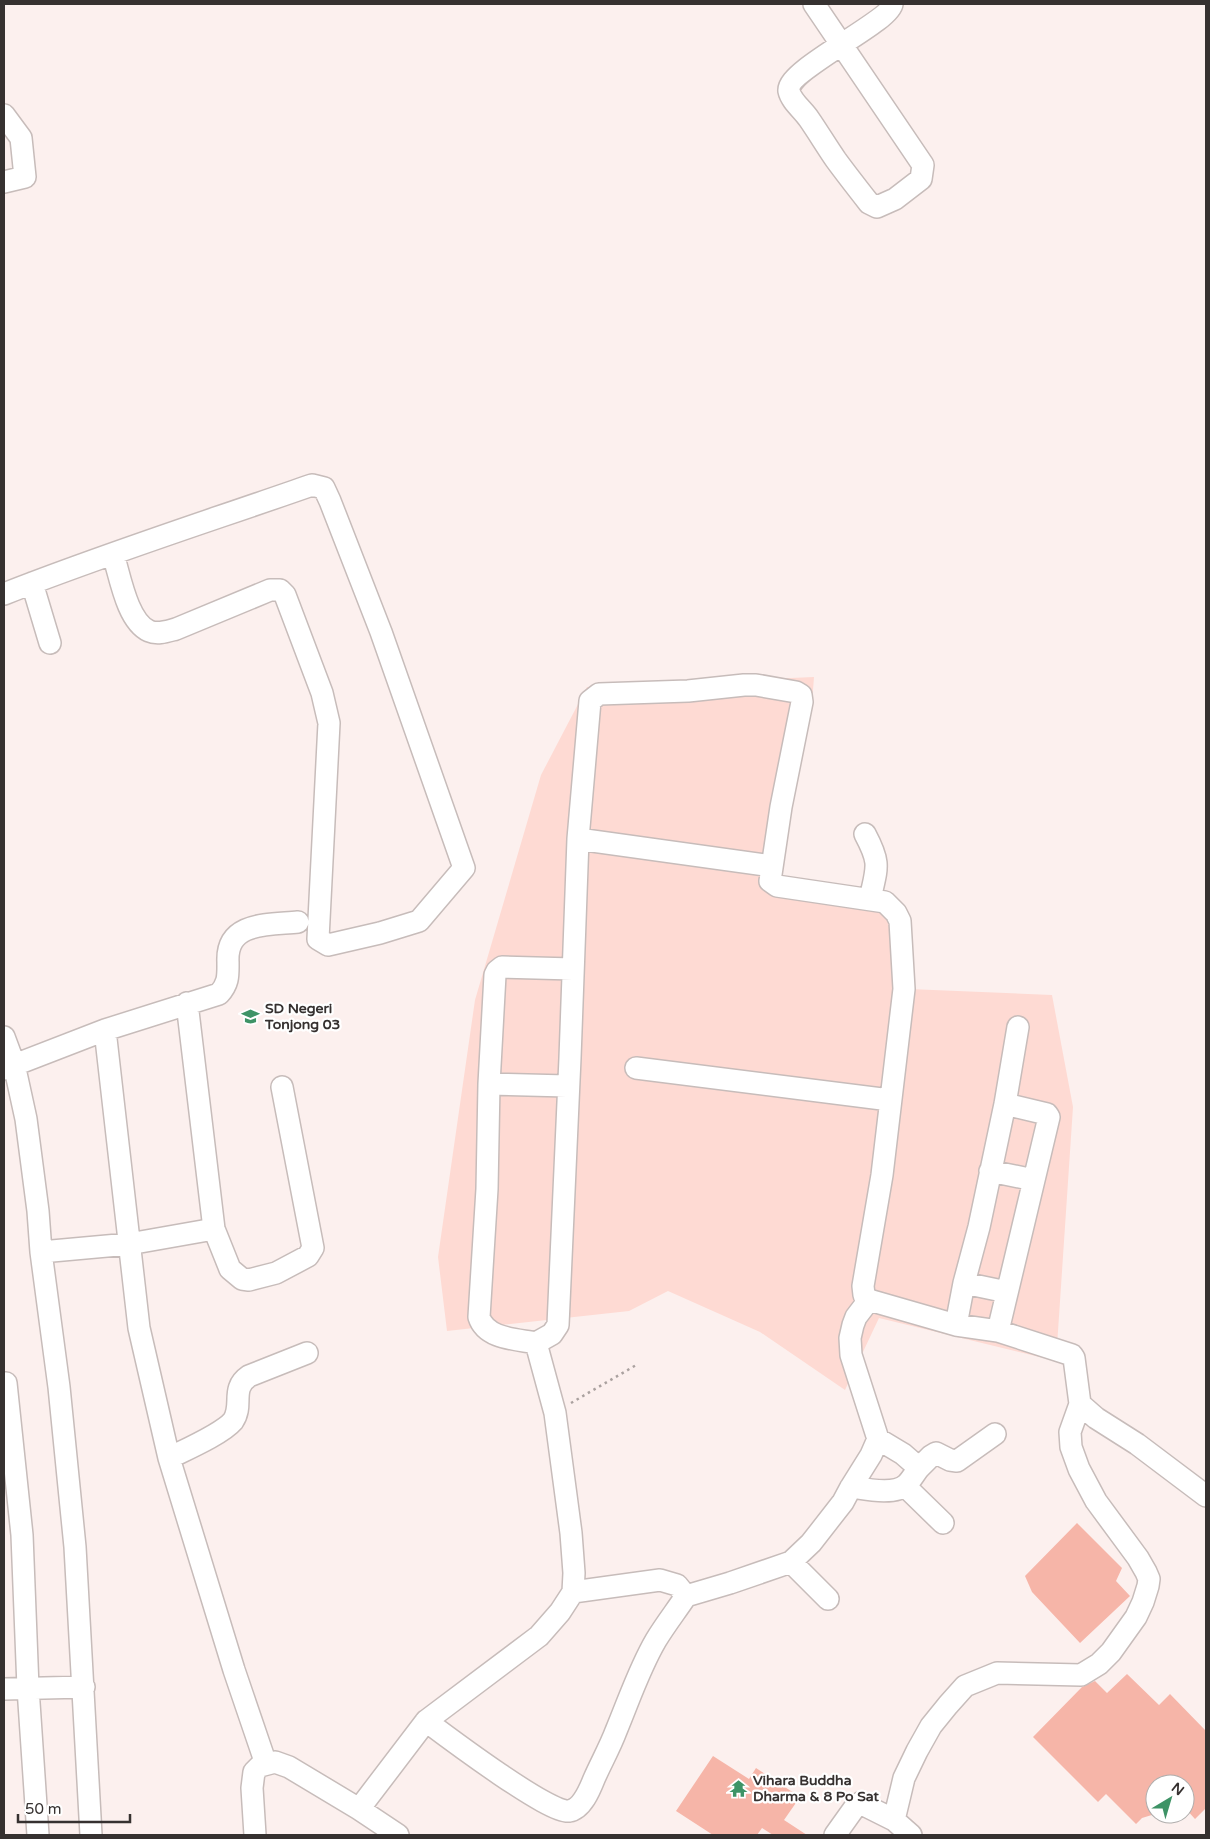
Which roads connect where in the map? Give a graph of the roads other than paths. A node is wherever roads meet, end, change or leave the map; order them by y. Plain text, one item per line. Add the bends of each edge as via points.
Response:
1 (814, 4) edge
2 (892, 4) edge
3 (841, 44) junction
4 (4, 115) edge
5 (4, 182) edge
6 (113, 554) junction
7 (32, 583) junction
8 (4, 594) edge
9 (50, 643) dead end
10 (865, 834) dead end
11 (578, 839) junction
12 (772, 866) junction
13 (870, 899) junction
14 (298, 922) dead end
15 (573, 969) junction
16 (187, 1003) junction
17 (1018, 1027) dead end
18 (106, 1030) junction
19 (4, 1037) edge
20 (9, 1067) edge
21 (636, 1068) dead end
22 (489, 1084) junction
23 (567, 1086) junction
24 (282, 1087) dead end
25 (890, 1100) junction
26 (1005, 1104) junction
27 (990, 1171) junction
28 (1034, 1180) junction
29 (214, 1229) junction
30 (129, 1244) junction
31 (41, 1252) junction
32 (964, 1283) junction
33 (1007, 1292) junction
34 (869, 1300) junction
35 (956, 1325) junction
36 (998, 1331) junction
37 (536, 1343) junction
38 (307, 1353) dead end
39 (6, 1383) dead end
40 (1080, 1404) junction
41 (995, 1434) dead end
42 (878, 1439) junction
43 (169, 1458) junction
44 (919, 1468) junction
45 (851, 1486) junction
46 (905, 1486) junction
47 (1206, 1496) edge
48 (943, 1523) dead end
49 (791, 1562) junction
50 (573, 1592) junction
51 (686, 1596) junction
52 (828, 1599) dead end
53 (84, 1687) junction
54 (28, 1688) junction
55 (4, 1689) edge
56 (426, 1720) junction
57 (266, 1764) junction
58 (358, 1809) junction
59 (894, 1820) junction
60 (38, 1835) edge
61 (91, 1835) edge
62 (255, 1835) edge
63 (398, 1835) edge
64 (835, 1835) edge
65 (911, 1835) edge

1 - 3 street
2 - 3 street via 890,10
3 - 3 street via 923,165 921,179 896,199 880,206 869,203 789,91 793,80
4 - 5 street via 21,138 25,177
6 - 6 street via 312,485 326,490 381,632 464,868 419,921 328,945 318,939 329,723 322,693 286,595 280,590 265,592 176,628 160,633 149,631 131,611
6 - 7 street
7 - 8 street
7 - 9 street
10 - 13 street via 878,864
11 - 12 street
11 - 12 street via 591,698 599,694 756,685 796,692 802,698
11 - 15 street
12 - 13 street via 770,881 777,886
13 - 25 street via 885,902 900,921 904,989
14 - 16 street via 263,925 237,934 229,946 226,986 219,994
15 - 22 street via 502,967 497,971
15 - 23 street
16 - 18 street
16 - 29 street
17 - 26 street
18 - 20 street
18 - 30 street
19 - 20 street
20 - 31 street via 24,1110
21 - 25 street
22 - 23 street
22 - 37 street via 487,1189 479,1317 491,1333
23 - 37 street via 558,1325 552,1334
24 - 29 street via 313,1244 311,1252 276,1273 248,1280 230,1269
25 - 34 street via 882,1175 863,1286 864,1296
26 - 27 street
26 - 28 street via 1049,1116
27 - 28 street
27 - 32 street
28 - 33 street
29 - 30 street
30 - 31 street
30 - 43 street via 139,1328
31 - 53 street via 75,1547
32 - 33 street
32 - 35 street
33 - 36 street
34 - 35 street
34 - 42 street via 853,1325 851,1355
35 - 36 street
36 - 40 street via 1073,1356
37 - 50 street via 555,1413 572,1534
38 - 43 street via 241,1382 236,1416 228,1426
39 - 54 street via 22,1535
40 - 47 street
40 - 59 street via 1070,1432 1071,1448 1096,1501 1146,1572 1148,1586 1139,1610 1111,1652 1081,1676 1002,1672 965,1686 931,1726 917,1751 904,1778
41 - 44 street via 957,1460 936,1453
42 - 44 street via 904,1454
42 - 45 street
43 - 57 street
44 - 46 street
45 - 46 street via 876,1491
45 - 49 street via 825,1526
46 - 48 street
49 - 51 street
49 - 52 street
50 - 51 street via 660,1580 677,1586
50 - 56 street via 539,1636
51 - 56 street via 651,1649 590,1789 573,1810 561,1811 517,1785
53 - 54 street
53 - 61 street
54 - 55 street
54 - 60 street
56 - 58 street
57 - 58 street via 275,1762 289,1767
57 - 62 street via 254,1772 253,1778
58 - 63 street
59 - 64 street via 860,1803
59 - 65 street

